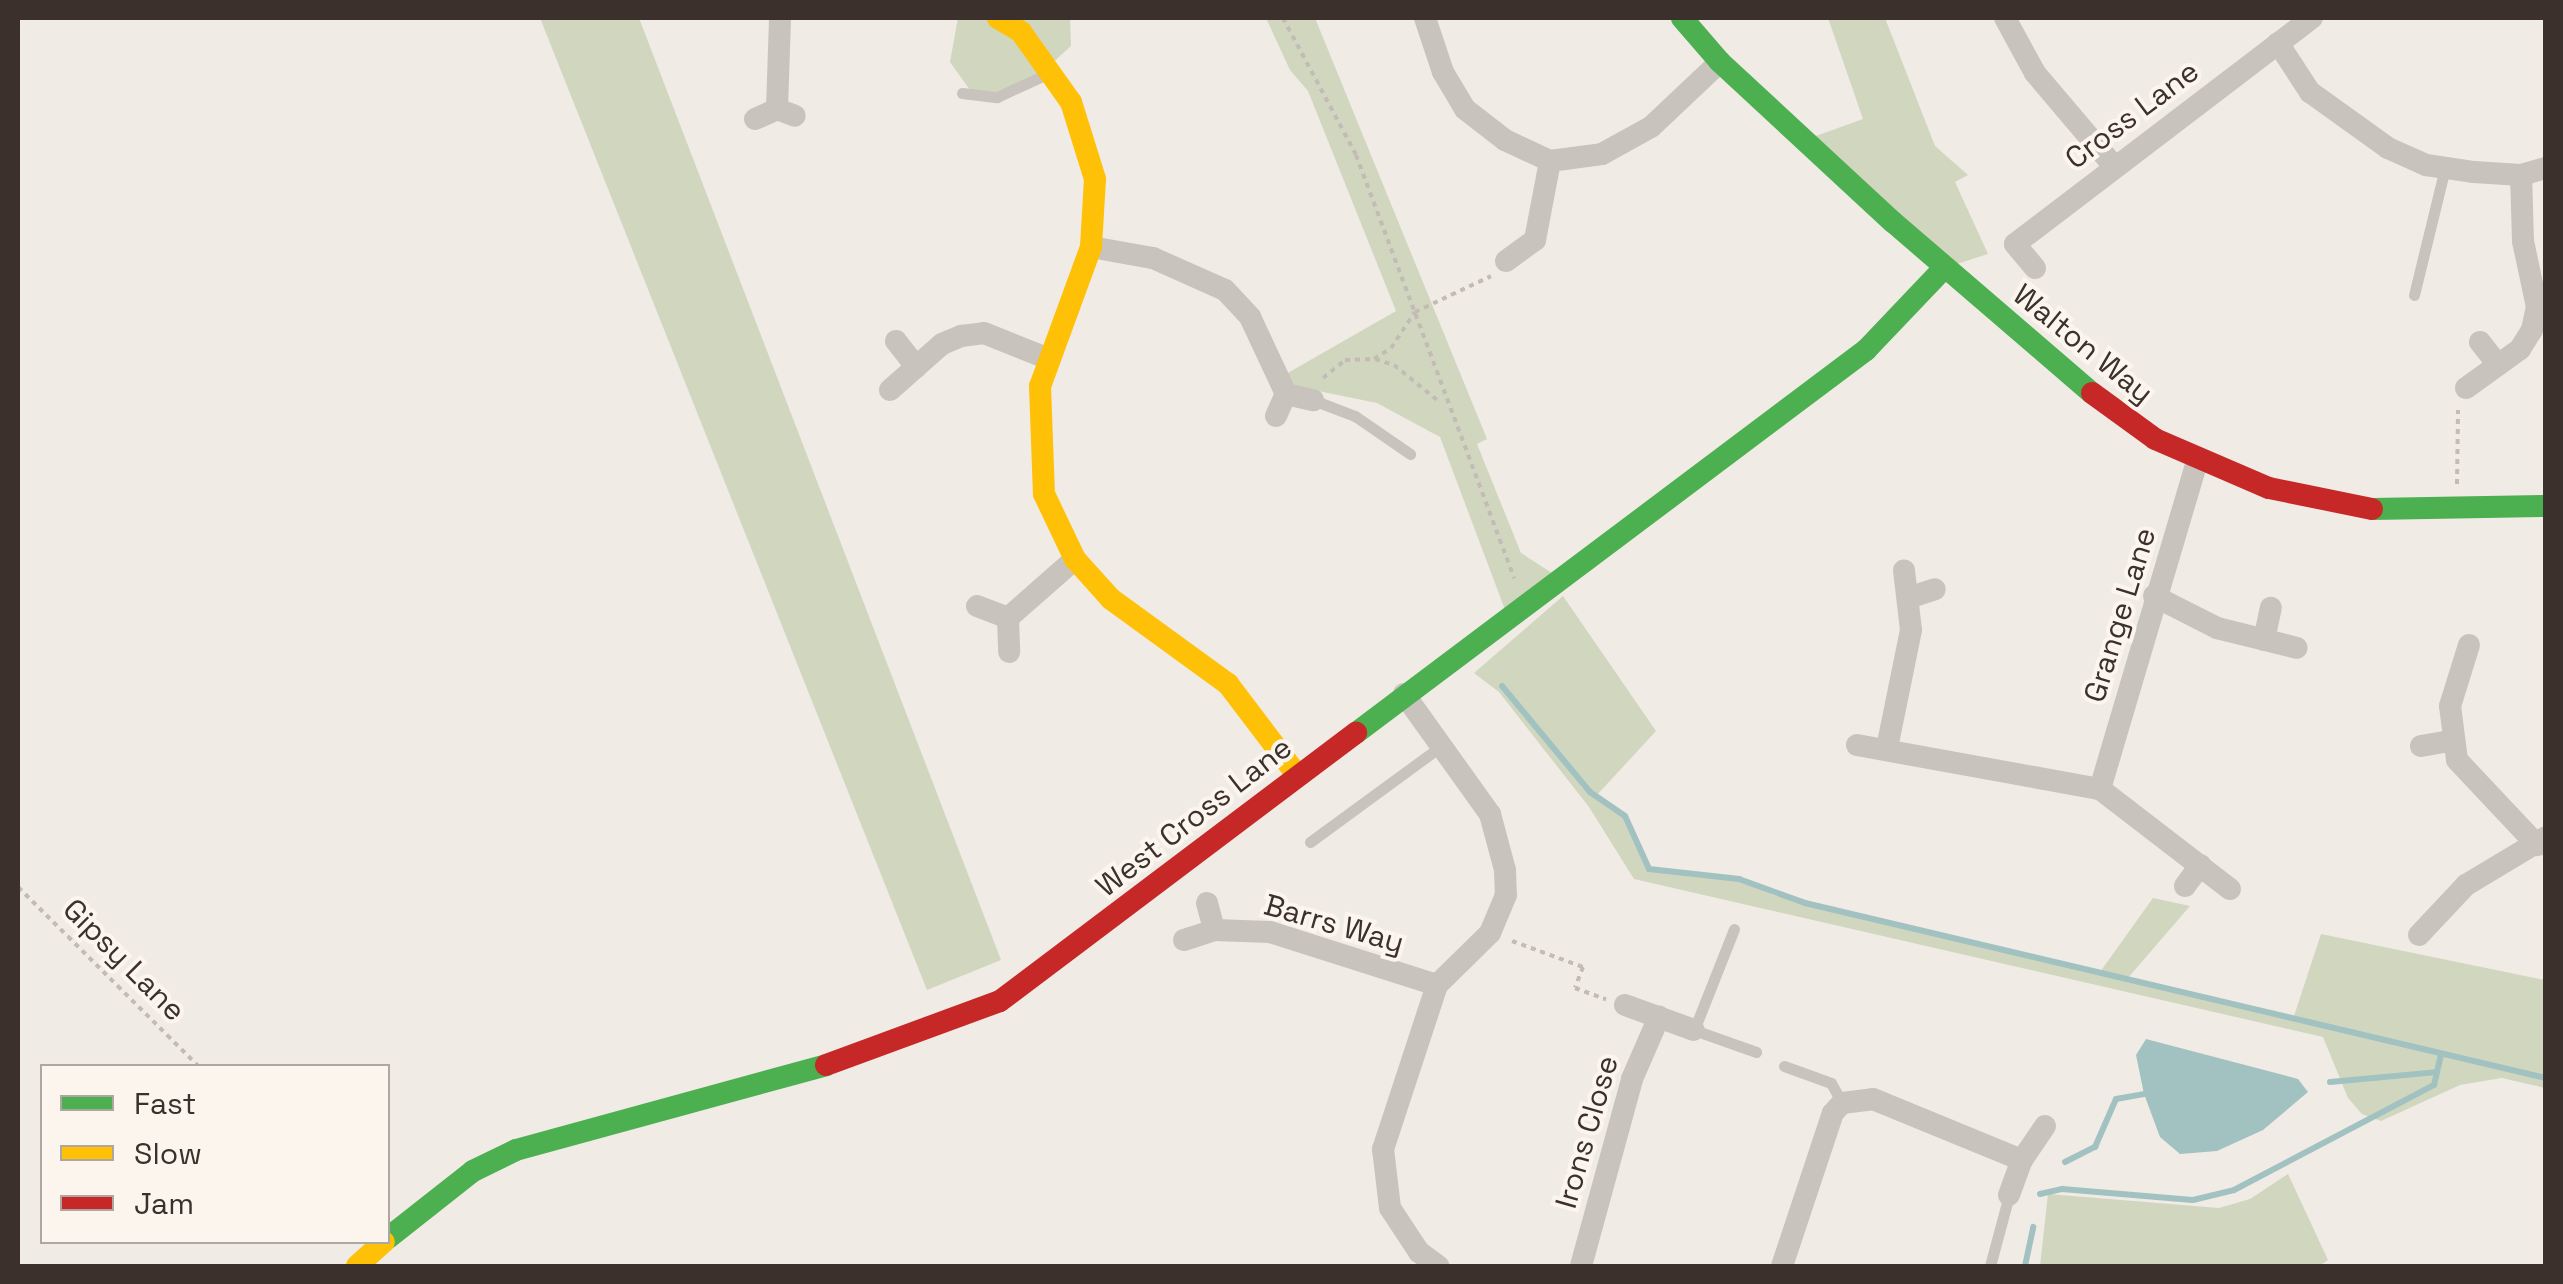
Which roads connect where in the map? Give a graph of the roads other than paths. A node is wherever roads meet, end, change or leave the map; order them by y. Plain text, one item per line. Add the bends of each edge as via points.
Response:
1 (780, 18) edge
2 (998, 18) edge
3 (1426, 18) edge
4 (1682, 18) edge
5 (2006, 18) edge
6 (2312, 18) edge
7 (1027, 25) edge
8 (2278, 43) junction
9 (1720, 62) junction
10 (1052, 71) junction
11 (962, 93) dead end
12 (755, 120) dead end
13 (1550, 161) junction
14 (2112, 165) junction
15 (2445, 168) junction
16 (2546, 168) edge
17 (2521, 175) junction
18 (1091, 247) junction
19 (1506, 261) road end
20 (1944, 268) junction
21 (2035, 268) dead end
22 (2414, 294) dead end
23 (896, 341) dead end
24 (2480, 342) dead end
25 (1050, 359) junction
26 (2498, 365) junction
27 (916, 367) junction
28 (2466, 388) road end
29 (890, 390) dead end
30 (1286, 394) junction
31 (1313, 400) joint
32 (1276, 416) dead end
33 (1410, 454) dead end
34 (2198, 458) junction
35 (2546, 506) edge
36 (1075, 559) junction
37 (1904, 570) dead end
38 (1935, 589) dead end
39 (2154, 596) junction
40 (1910, 597) junction
41 (977, 606) dead end
42 (2271, 608) dead end
43 (1008, 618) junction
44 (2264, 640) junction
45 (2469, 646) dead end
46 (2298, 648) dead end
47 (1008, 652) dead end
48 (1404, 694) junction
49 (2450, 741) junction
50 (1858, 745) dead end
51 (1441, 746) junction
52 (2421, 746) dead end
53 (1887, 748) junction
54 (1297, 775) junction
55 (2100, 788) junction
56 (2541, 841) edge
57 (1310, 842) dead end
58 (2200, 865) junction
59 (2185, 886) dead end
60 (2230, 889) dead end
61 (1207, 903) dead end
62 (1734, 929) dead end
63 (1214, 930) junction
64 (2420, 935) dead end
65 (1184, 940) dead end
66 (1437, 985) junction
67 (1625, 1005) road end
68 (1659, 1017) junction
69 (1694, 1030) junction
70 (1756, 1052) dead end
71 (1784, 1066) dead end
72 (1842, 1103) junction
73 (2045, 1126) dead end
74 (2022, 1160) junction
75 (2009, 1195) joint
76 (390, 1237) edge
77 (382, 1244) edge
78 (357, 1266) edge
79 (1438, 1266) edge
80 (1581, 1266) edge
81 (1782, 1266) edge
82 (1990, 1266) edge

1 - 12 street via 786,112
2 - 7 street
3 - 13 street via 1442,72 1465,109 1505,140
4 - 9 street, Walton Way
5 - 14 street via 2035,73
6 - 8 street, Cross Lane
7 - 10 street
8 - 14 street, Cross Lane
8 - 15 street via 2310,92 2350,127
9 - 13 street via 1651,128 1602,154
9 - 20 street, Walton Way
10 - 11 lane via 997,98
10 - 18 street via 1087,144 1096,213
13 - 19 street via 1535,240
14 - 21 street, Cross Lane via 2015,244
15 - 17 street
15 - 22 lane
16 - 17 street
17 - 26 street via 2522,241 2537,308 2520,349
18 - 25 street
18 - 30 street via 1152,258 1225,290 1250,317
20 - 34 street, Walton Way via 2101,402 2155,439
20 - 48 street, West Cross Lane via 1866,350
23 - 27 street
24 - 26 street
25 - 27 street via 984,333 942,344
25 - 36 street via 1040,386 1038,458 1044,494
26 - 28 street
27 - 29 street
30 - 31 street
30 - 32 street
31 - 33 lane via 1355,416
34 - 35 street, Walton Way via 2320,502 2393,512
34 - 39 street, Grange Lane
36 - 43 street
36 - 54 street via 1111,599 1228,684
37 - 40 street
38 - 40 street
39 - 44 street via 2218,628
39 - 55 street, Grange Lane
40 - 53 street
41 - 43 street
42 - 44 street
43 - 47 street
44 - 46 street
45 - 49 street via 2450,706
48 - 51 street
48 - 54 street, West Cross Lane
49 - 52 street
49 - 56 street via 2468,779
50 - 53 street
51 - 57 lane
51 - 66 street via 1501,838 1506,895 1490,933
53 - 55 street
54 - 76 street, West Cross Lane via 1000,1000 852,1058 516,1150 472,1171
55 - 58 street
56 - 64 street via 2466,885
58 - 59 street
58 - 60 street
61 - 63 street
62 - 69 lane
63 - 65 street, Barrs Way
63 - 66 street, Barrs Way via 1297,939
66 - 79 street via 1384,1148 1390,1208 1419,1252
67 - 68 street
68 - 69 street
68 - 80 street, Irons Close via 1632,1078
69 - 70 lane
71 - 72 lane via 1830,1083
72 - 74 street via 1873,1099
72 - 81 street
73 - 74 street
74 - 75 street
75 - 82 lane
77 - 78 street, West Cross Lane

